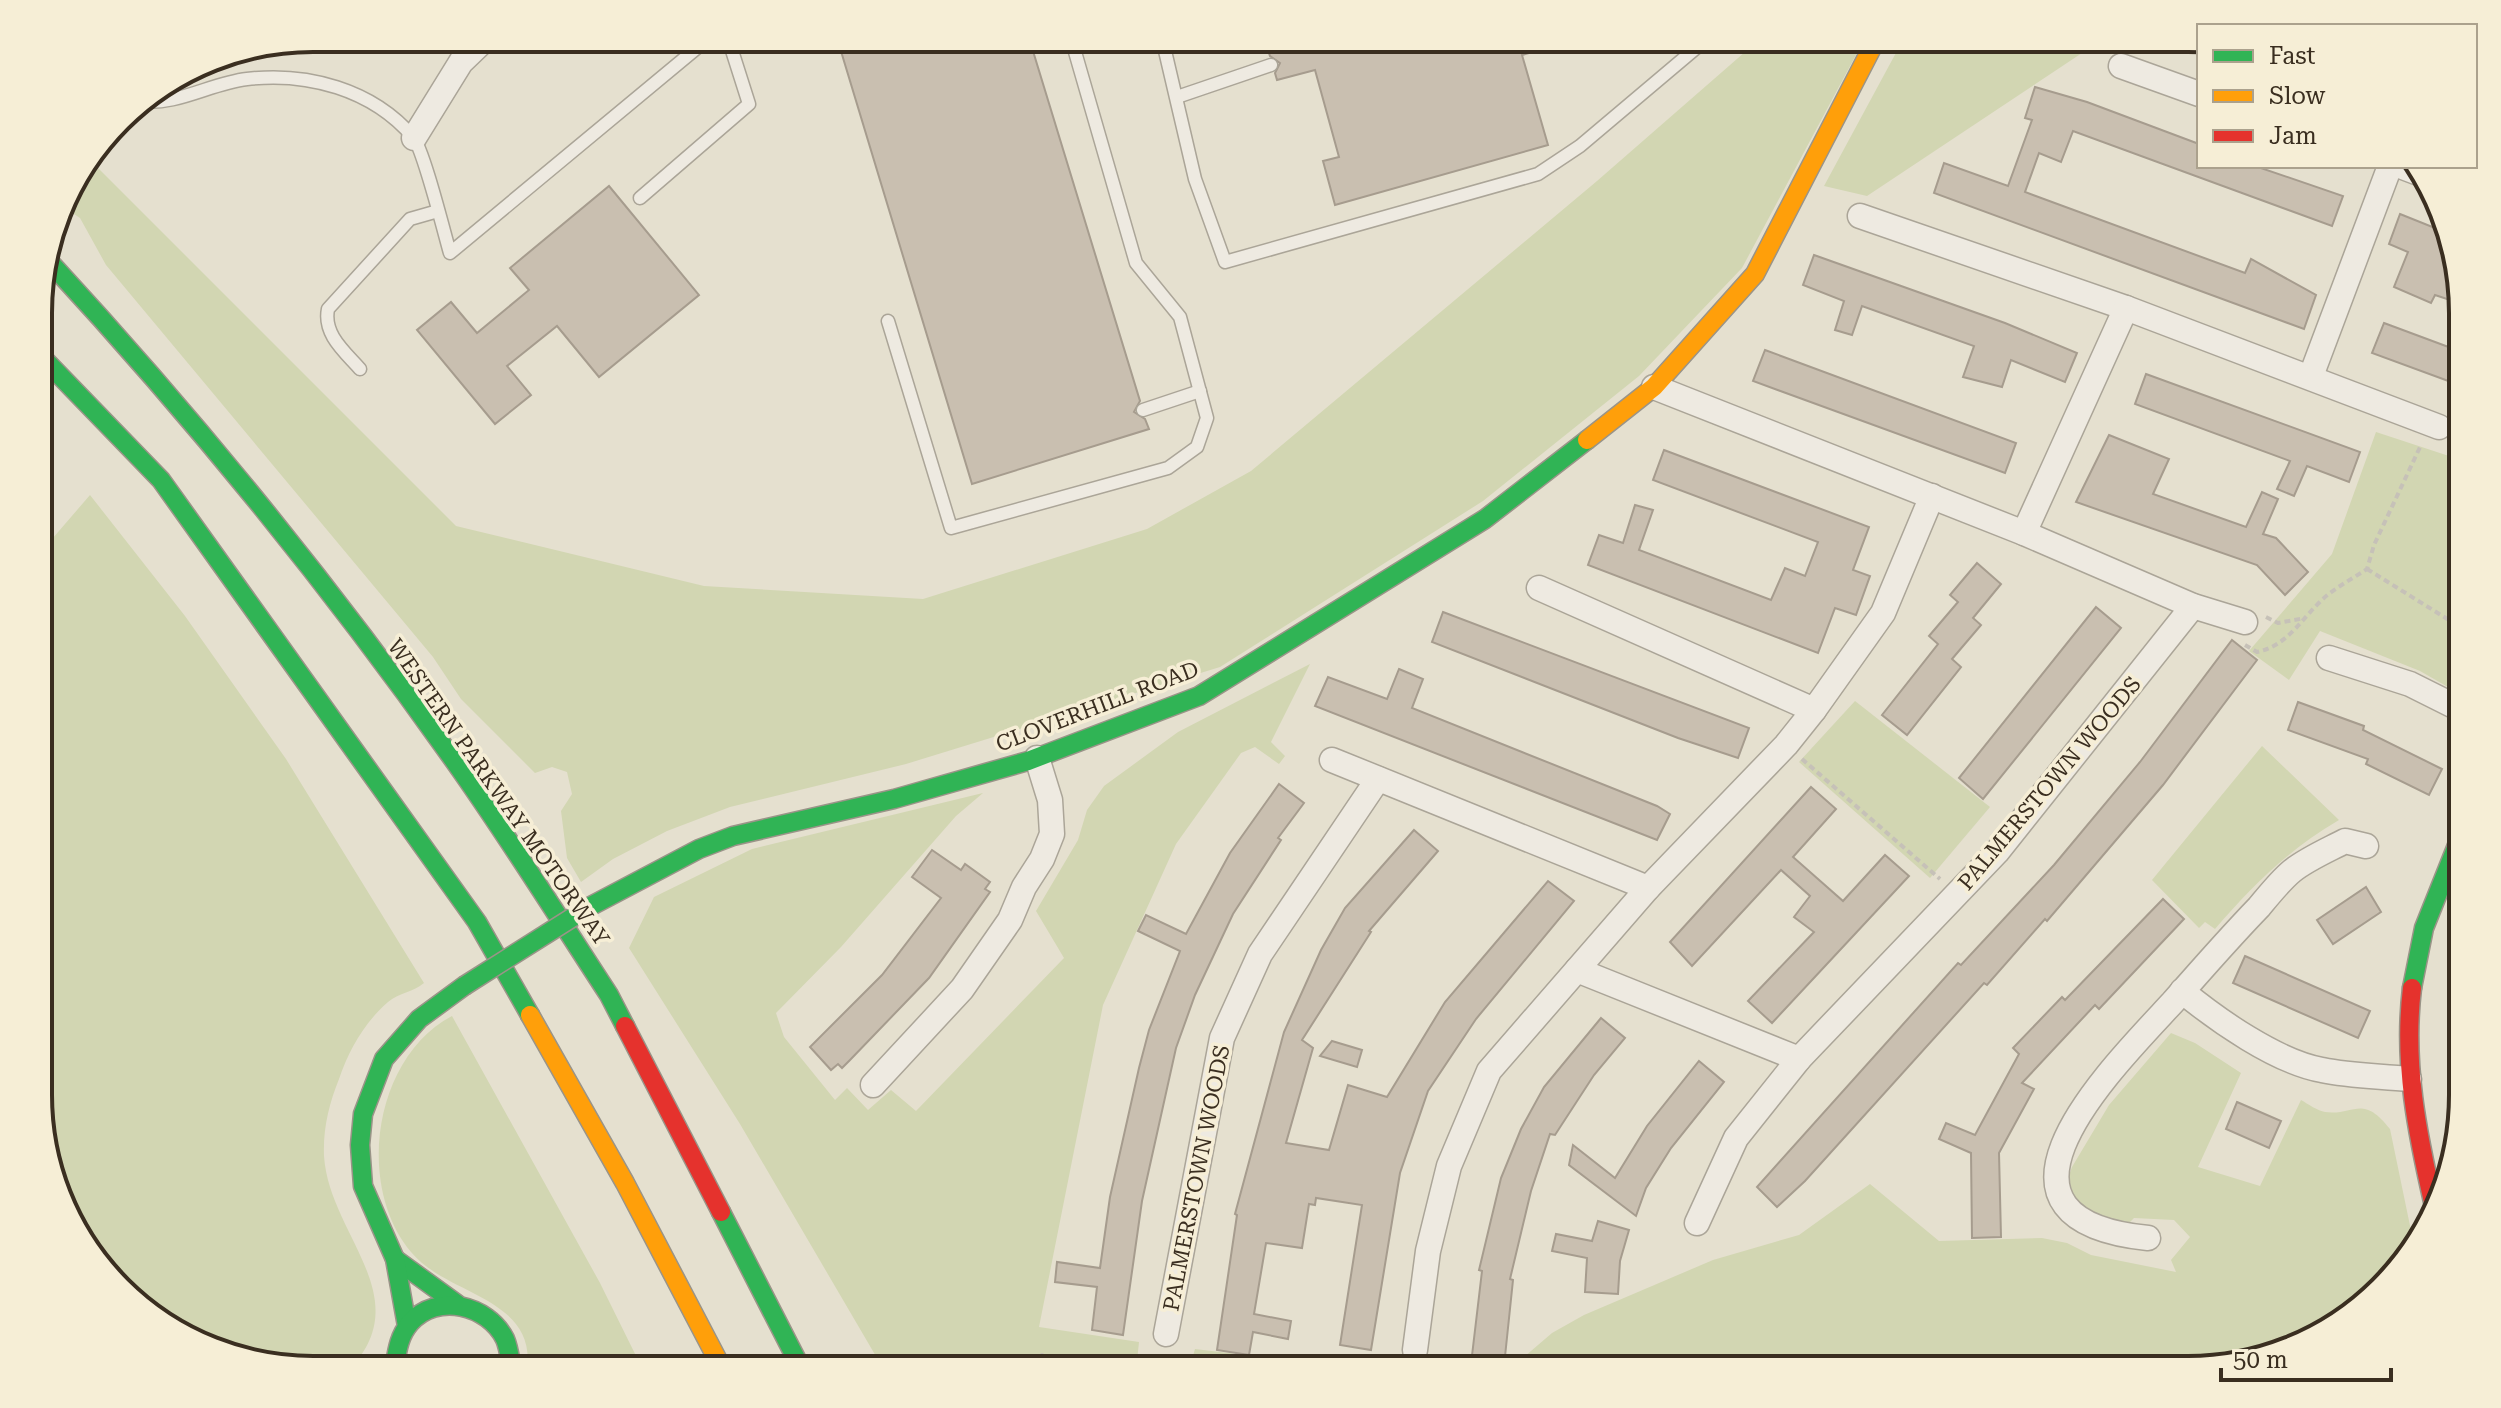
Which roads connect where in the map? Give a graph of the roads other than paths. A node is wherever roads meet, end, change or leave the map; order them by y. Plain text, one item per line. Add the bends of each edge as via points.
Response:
1 (471, 52) edge
2 (692, 52) edge
3 (732, 52) edge
4 (1075, 52) edge
5 (1166, 52) edge
6 (1691, 52) edge
7 (1870, 52) edge
8 (1271, 65) dead end
9 (2121, 66) dead end
10 (2197, 93) edge
11 (1177, 97) junction
12 (161, 102) edge
13 (414, 138) junction
14 (2389, 168) edge
15 (640, 198) dead end
16 (438, 211) junction
17 (1860, 216) dead end
18 (56, 269) edge
19 (2126, 308) junction
20 (888, 321) dead end
21 (52, 367) edge
22 (360, 369) dead end
23 (2311, 376) junction
24 (1654, 387) junction
25 (1200, 391) junction
26 (1143, 410) dead end
27 (2431, 434) road end
28 (1932, 496) junction
29 (2024, 533) junction
30 (1539, 588) dead end
31 (2193, 606) junction
32 (2256, 623) road end
33 (2329, 658) dead end
34 (2448, 703) edge
35 (1814, 710) junction
36 (1037, 758) junction
37 (1332, 760) dead end
38 (1378, 779) junction
39 (2366, 846) dead end
40 (2448, 863) edge
41 (1648, 888) junction
42 (1577, 970) junction
43 (2182, 991) junction
44 (1799, 1059) junction
45 (2409, 1079) junction
46 (873, 1085) dead end
47 (2431, 1189) edge
48 (1697, 1223) dead end
49 (2148, 1238) dead end
50 (395, 1259) junction
51 (457, 1304) junction
52 (407, 1326) junction
53 (1166, 1334) dead end
54 (1415, 1350) dead end
55 (395, 1356) edge
56 (512, 1356) edge
57 (716, 1356) edge
58 (795, 1356) edge

1 - 13 street
2 - 16 lane via 450,253
3 - 15 lane via 749,104
4 - 25 lane via 1136,263 1180,317
5 - 11 lane
6 - 11 lane via 1580,146 1538,174 1225,262 1195,179
7 - 24 main road, CLOVERHILL ROAD via 1755,274
8 - 11 lane
9 - 10 street
12 - 13 lane via 246,79 308,79 358,93
13 - 16 lane
14 - 23 street
16 - 22 lane via 410,219 328,309 325,322 330,333
17 - 19 street
18 - 58 main road, WESTERN PARKWAY MOTORWAY via 142,362 328,589 456,763 609,995
19 - 23 street
19 - 29 street
20 - 25 lane via 951,528 1168,468 1197,447 1207,418
21 - 57 main road via 161,480 477,922
23 - 27 street
24 - 28 street
24 - 36 main road, CLOVERHILL ROAD via 1485,519 1339,612 1199,696
25 - 26 lane
28 - 29 street
28 - 35 street via 1883,613
29 - 31 street
30 - 35 street
31 - 32 street
31 - 44 street, PALMERSTOWN WOODS via 1997,852
33 - 34 street via 2410,684
35 - 41 street
36 - 46 street via 1050,800 1052,834 1042,859 1010,920 962,989
36 - 50 main road, CLOVERHILL ROAD, bridge via 894,799 733,836 686,855 589,907 419,1019 384,1059 363,1114 363,1186
37 - 38 street
38 - 41 street
38 - 53 street, PALMERSTOWN WOODS via 1260,954 1222,1038
39 - 43 street via 2345,841 2292,871
40 - 45 main road via 2416,951 2407,1019
41 - 42 street
42 - 44 street
42 - 54 street via 1489,1071 1449,1166 1428,1251
43 - 45 street via 2251,1040 2319,1070
43 - 49 street via 2100,1081 2064,1136 2056,1169 2061,1197 2078,1216 2111,1234
44 - 48 street, PALMERSTOWN WOODS via 1736,1138
45 - 47 main road
50 - 51 main road
50 - 52 main road, CLOVERHILL ROAD
51 - 52 main road via 430,1310
51 - 56 main road via 493,1319
52 - 55 main road

